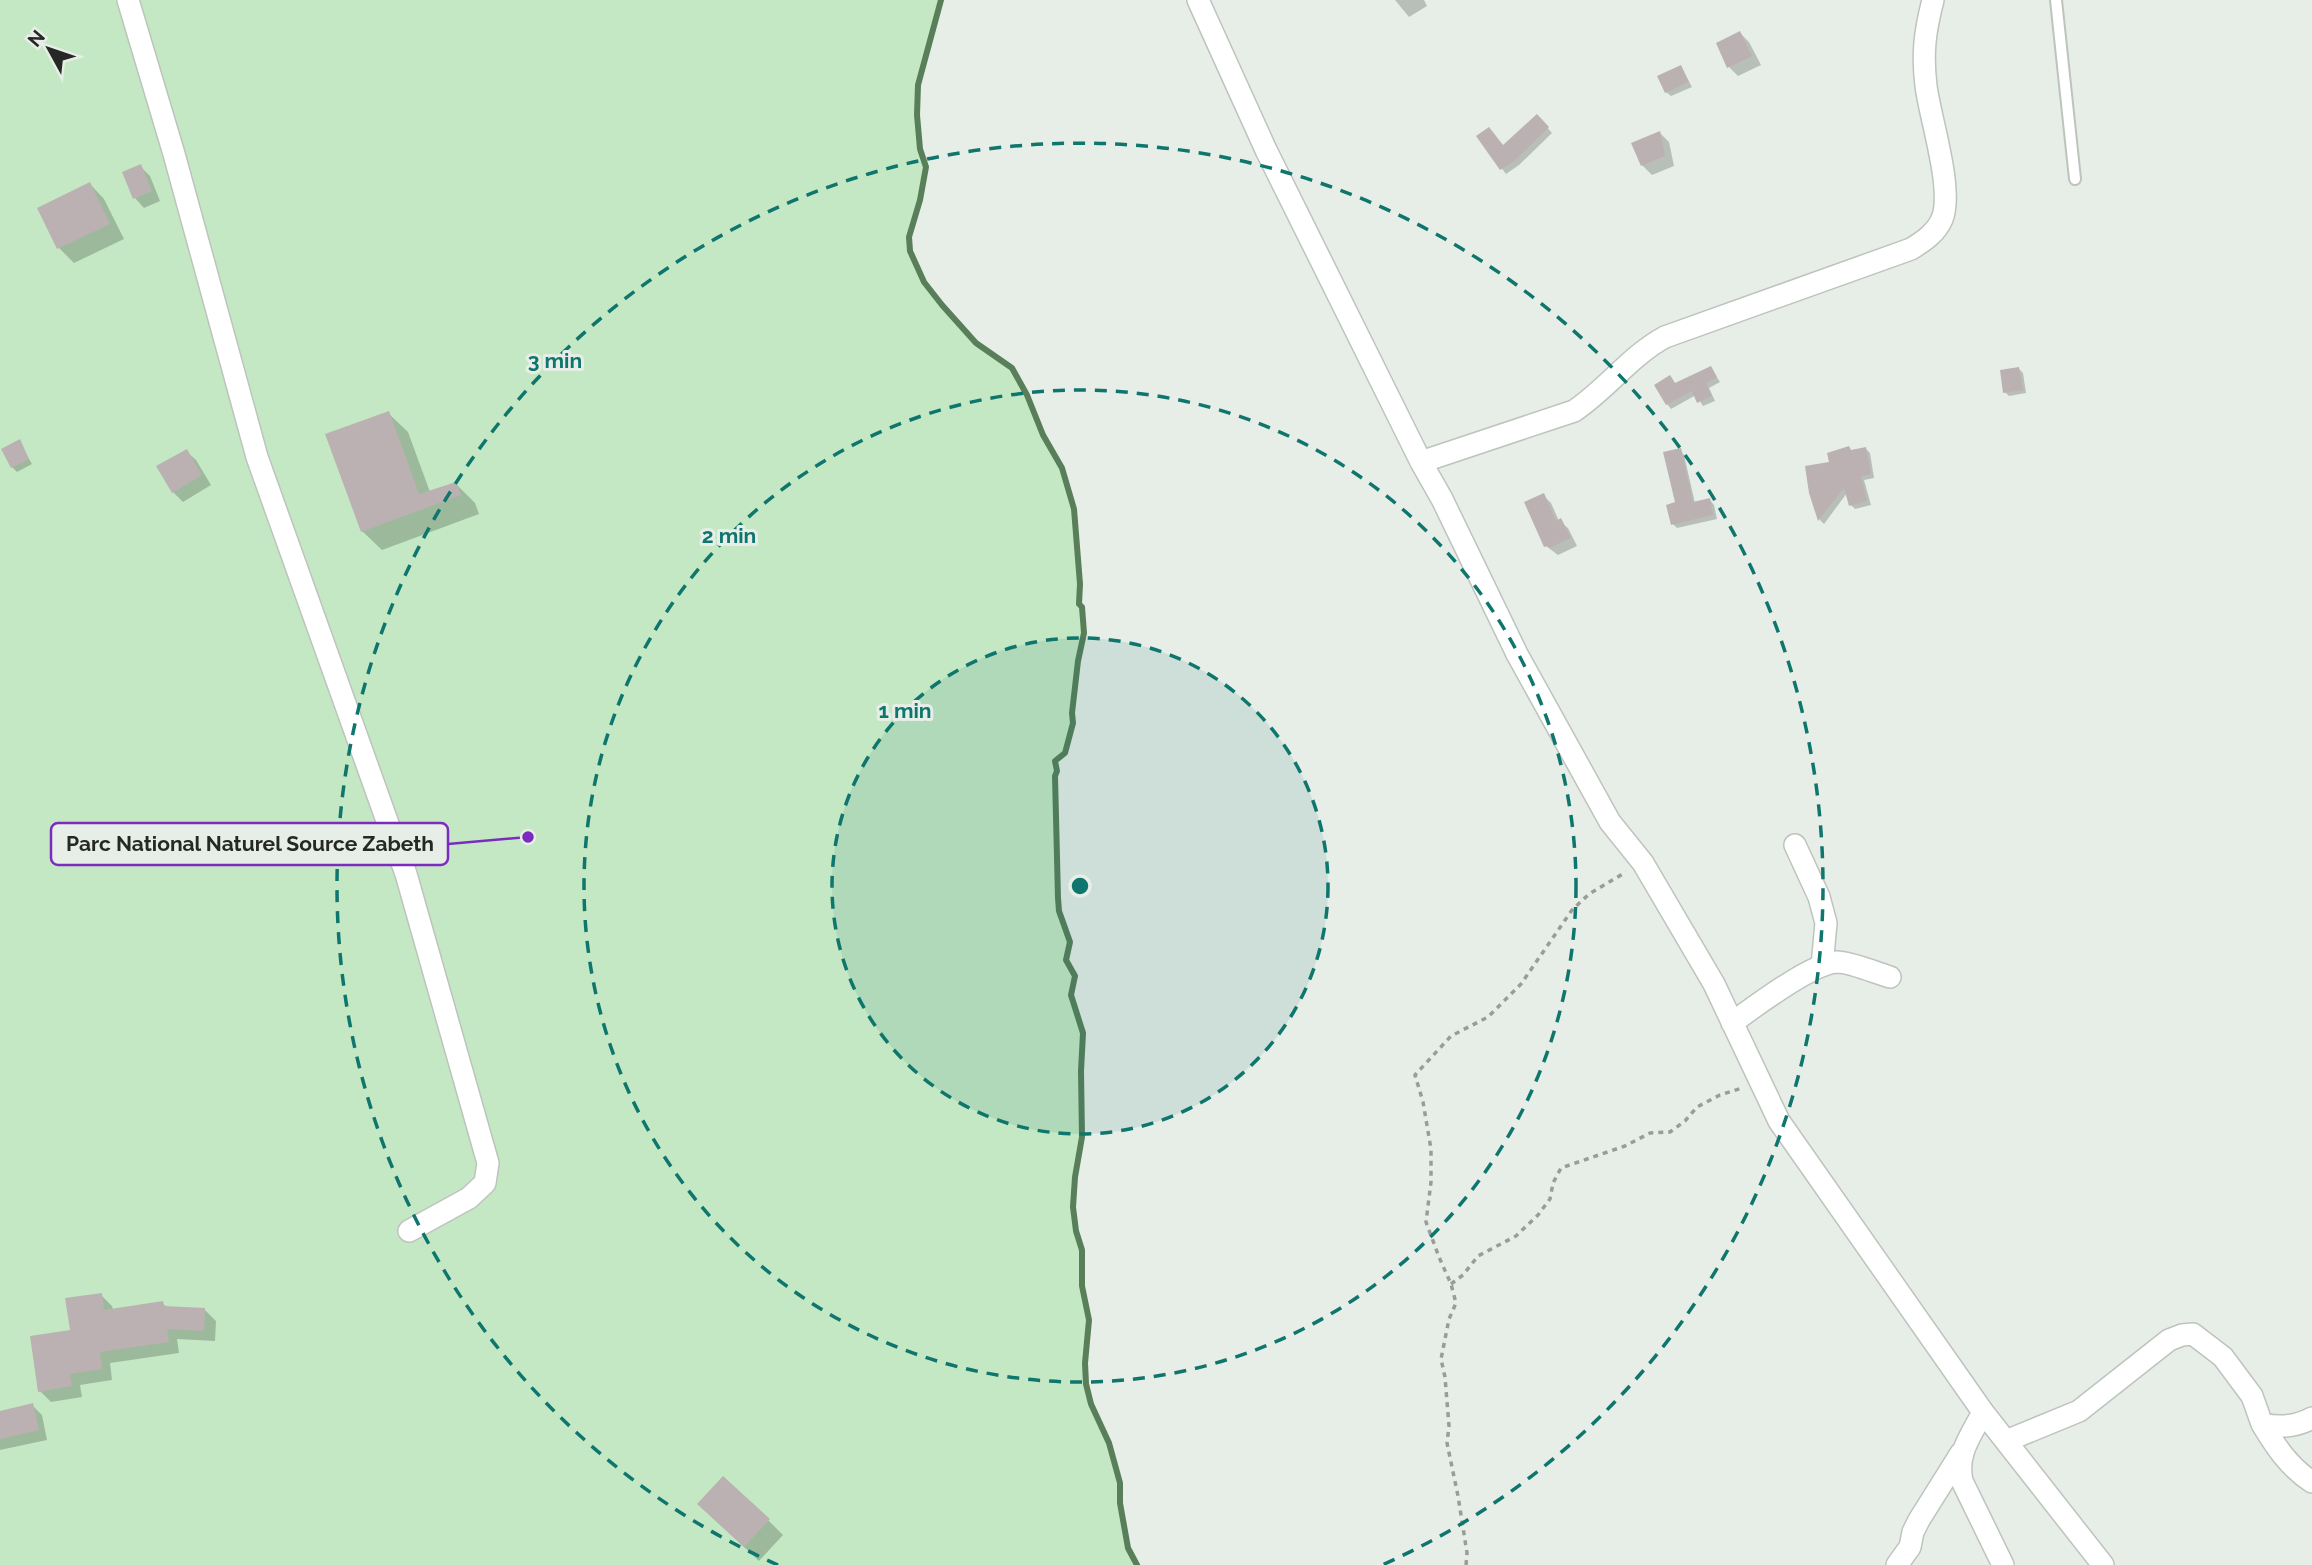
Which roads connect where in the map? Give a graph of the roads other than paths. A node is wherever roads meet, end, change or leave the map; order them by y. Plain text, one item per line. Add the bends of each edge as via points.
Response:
1 (128, 0) edge
2 (1198, 0) edge
3 (1933, 0) edge
4 (2056, 0) edge
5 (2075, 179) dead end
6 (1421, 461) junction
7 (1795, 845) dead end
8 (1822, 966) junction
9 (1890, 977) dead end
10 (1732, 1023) junction
11 (409, 1231) dead end
12 (1983, 1412) junction
13 (2312, 1418) edge
14 (2262, 1424) junction
15 (2006, 1441) junction
16 (1962, 1451) junction
17 (2312, 1482) edge
18 (1896, 1565) edge
19 (2003, 1565) edge
20 (2103, 1565) edge

1 - 11 street via 257,457 406,874 488,1163 485,1183 470,1198
2 - 6 street via 1266,150
3 - 6 street via 1924,36 1926,85 1944,189 1943,217 1929,236 1911,249 1665,337 1574,411
4 - 5 lane
6 - 10 street via 1530,678 1611,822 1643,863
7 - 8 street via 1826,923
8 - 9 street via 1838,962
8 - 10 street
10 - 12 street via 1779,1121
12 - 15 street
12 - 16 street
13 - 14 street via 2300,1425
14 - 15 street via 2252,1396 2223,1357 2193,1334 2169,1340 2079,1411
14 - 17 street via 2277,1449
15 - 20 street
16 - 18 street
16 - 19 street via 1962,1481

